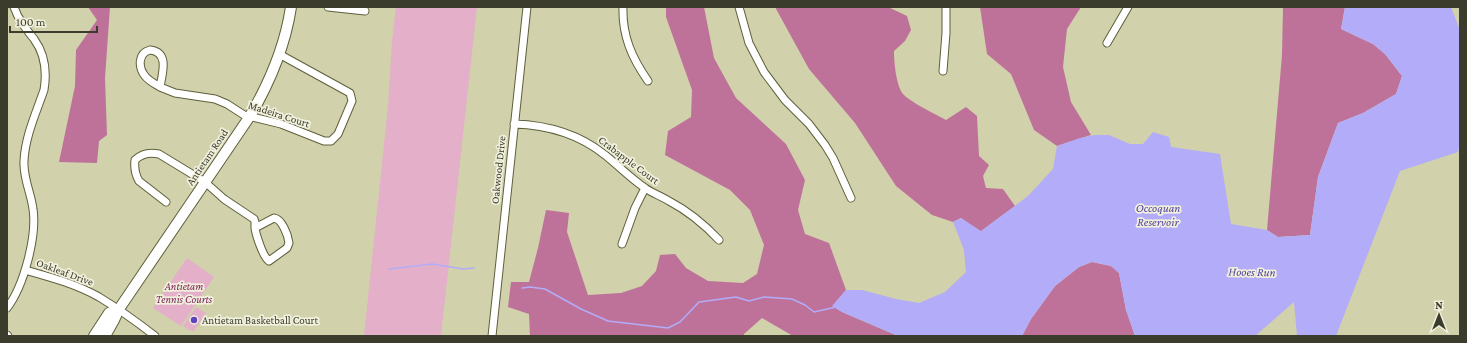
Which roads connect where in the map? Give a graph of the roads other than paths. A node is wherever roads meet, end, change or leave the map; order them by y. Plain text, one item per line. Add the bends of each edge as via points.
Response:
1 (14, 7) edge
2 (291, 7) edge
3 (328, 7) edge
4 (527, 7) edge
5 (623, 7) edge
6 (739, 7) edge
7 (946, 7) edge
8 (1128, 7) edge
9 (365, 10) dead end
10 (1107, 43) dead end
11 (280, 54) junction
12 (943, 71) dead end
13 (648, 81) dead end
14 (160, 87) junction
15 (250, 116) junction
16 (514, 124) junction
17 (205, 182) junction
18 (645, 188) junction
19 (851, 198) dead end
20 (166, 202) dead end
21 (255, 228) junction
22 (719, 240) dead end
23 (622, 244) dead end
24 (24, 270) junction
25 (7, 308) edge
26 (118, 309) junction
27 (94, 336) edge
28 (105, 336) edge
29 (155, 336) edge
30 (492, 336) edge

1 - 24 street via 39,49 45,72 44,90 24,152 24,172 32,199 34,221 32,241
2 - 11 street, Antietam Road
3 - 9 street
4 - 16 street, Oakwood Drive
5 - 13 street via 626,38 636,62
6 - 19 street via 749,44 764,72 825,145
7 - 12 street
8 - 10 street
11 - 15 street, Antietam Road via 264,93
11 - 15 street, Madeira Court via 350,93 352,101 338,134 331,141 324,142 281,124
14 - 14 street, Madeira Court via 143,72 140,61 146,51 154,50 163,60
14 - 15 street, Madeira Court via 175,93 215,99
15 - 17 street, Antietam Road
16 - 18 street, Crabapple Court via 542,126 584,141 606,155
16 - 30 street, Oakwood Drive
17 - 20 street via 159,154 153,152 142,155 135,160 136,177
17 - 21 street via 224,199 254,219
17 - 26 street, Antietam Road
18 - 22 street, Crabapple Court via 684,209
18 - 23 street
21 - 21 street via 277,218 289,240 288,247 271,260 267,260
24 - 25 street
24 - 26 street, Oakleaf Drive via 79,288
26 - 27 street, Antietam Road via 109,313
26 - 28 street, Antietam Road
26 - 29 street, Oakleaf Drive

